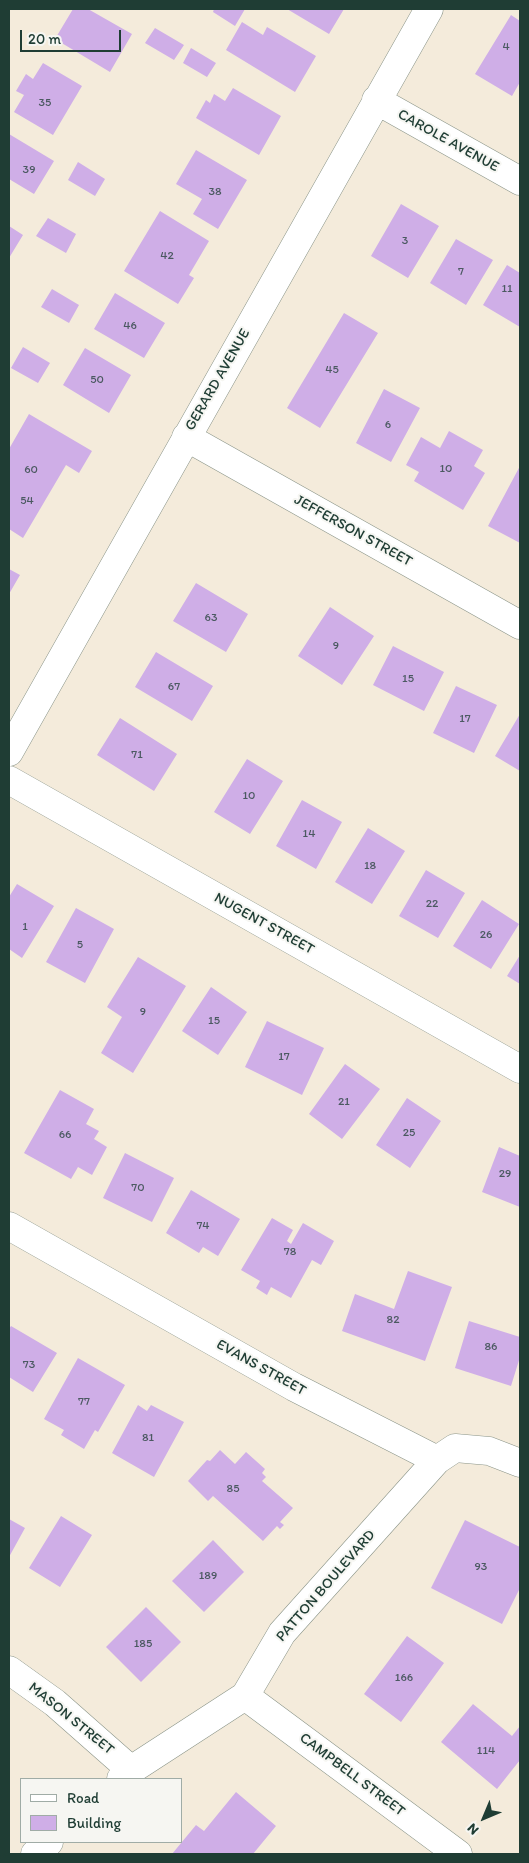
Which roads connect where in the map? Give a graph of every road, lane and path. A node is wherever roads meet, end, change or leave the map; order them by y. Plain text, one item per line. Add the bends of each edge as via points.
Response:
1 (430, 9) edge
2 (376, 100) junction
3 (520, 181) edge
4 (186, 437) junction
5 (520, 625) edge
6 (9, 752) edge
7 (9, 780) edge
8 (520, 1069) edge
9 (9, 1226) edge
10 (437, 1460) junction
11 (520, 1463) edge
12 (9, 1670) edge
13 (245, 1696) junction
14 (126, 1775) edge
15 (48, 1843) edge
16 (35, 1854) edge
17 (458, 1854) edge

1 - 2 street, GERARD AVENUE
2 - 3 street, CAROLE AVENUE
2 - 4 street, GERARD AVENUE
4 - 5 street, JEFFERSON STREET
4 - 6 street, GERARD AVENUE
7 - 8 street, NUGENT STREET
9 - 10 street, EVANS STREET via 294,1387
10 - 11 street via 455,1448 489,1451
10 - 13 street, PATTON BOULEVARD via 282,1633
12 - 14 street, MASON STREET via 55,1703
13 - 14 street, PATTON BOULEVARD
13 - 17 street, CAMPBELL STREET
15 - 16 street

